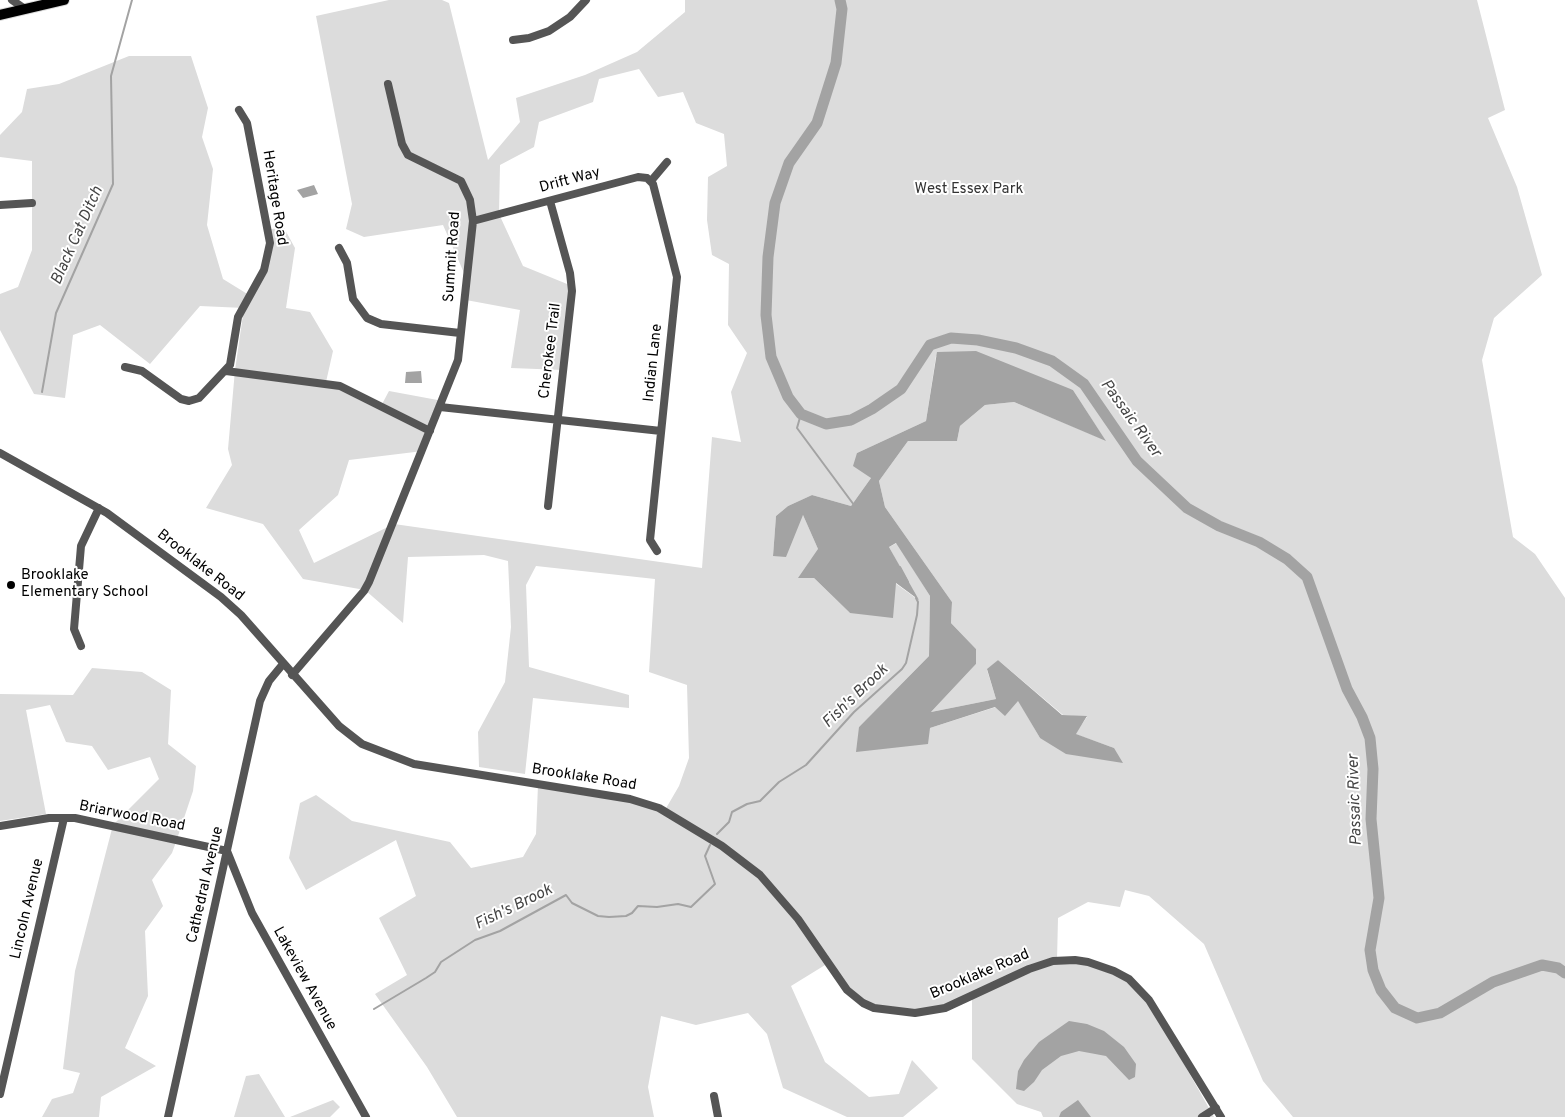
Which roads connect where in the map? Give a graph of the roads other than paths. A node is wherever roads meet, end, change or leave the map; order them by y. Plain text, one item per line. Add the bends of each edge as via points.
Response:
1 (12, 0) edge
2 (64, 0) edge
3 (586, 0) edge
4 (25, 9) junction
5 (0, 15) edge
6 (513, 40) dead end
7 (388, 84) dead end
8 (239, 110) dead end
9 (667, 162) dead end
10 (651, 181) junction
11 (550, 201) junction
12 (32, 203) dead end
13 (0, 205) edge
14 (472, 221) junction
15 (339, 248) dead end
16 (460, 333) junction
17 (126, 367) dead end
18 (226, 371) junction
19 (440, 407) junction
20 (557, 420) junction
21 (430, 431) junction
22 (661, 431) junction
23 (0, 453) edge
24 (548, 506) dead end
25 (99, 508) junction
26 (657, 551) dead end
27 (81, 646) dead end
28 (283, 664) junction
29 (292, 675) junction
30 (64, 818) junction
31 (0, 826) edge
32 (227, 851) junction
33 (0, 1050) edge
34 (9, 1052) junction
35 (0, 1094) edge
36 (714, 1096) dead end
37 (1216, 1108) junction
38 (168, 1117) edge
39 (366, 1117) edge
40 (718, 1117) edge
41 (1202, 1117) edge
42 (1222, 1117) edge

1 - 4 street
2 - 4 main road
3 - 6 street via 570,17 549,31
4 - 5 main road
7 - 14 street, Summit Road via 404,149 412,159 461,181 470,200
8 - 18 street, Heritage Road via 247,123 270,243 264,270 238,317 232,358
9 - 10 street
10 - 11 street, Drift Way via 638,177
10 - 22 street, Indian Lane via 677,277
11 - 14 street, Drift Way
11 - 20 street, Cherokee Trail via 572,282
12 - 13 street
14 - 16 street, Summit Road
15 - 16 street via 347,263 353,300 368,318 381,324
16 - 19 street, Summit Road via 456,367
17 - 18 street, Heritage Road via 142,371 180,399 189,401 199,398
18 - 21 street via 340,386
19 - 20 street
19 - 21 street, Summit Road
20 - 22 street
20 - 24 street, Cherokee Trail
21 - 29 street via 364,591
22 - 26 street, Indian Lane via 650,540
23 - 25 street, Brooklake Road
25 - 27 street via 81,546 74,629
25 - 28 street, Brooklake Road via 234,608
28 - 29 street, Brooklake Road
28 - 32 street, Cathedral Avenue via 269,681 260,701
29 - 37 street, Brooklake Road via 349,735 388,756 436,768 630,799 659,808 731,852 760,875 798,919 847,990 874,1008 905,1013 932,1011 1053,961 1088,962 1114,971 1129,979 1149,1000
30 - 31 street, Briarwood Road
30 - 32 street, Briarwood Road via 82,819
30 - 34 street, Lincoln Avenue
32 - 38 street, Cathedral Avenue
32 - 39 street, Lakeview Avenue via 252,913
33 - 34 street
34 - 35 street, Lincoln Avenue
36 - 40 street
37 - 41 street
37 - 42 street, Brooklake Road

